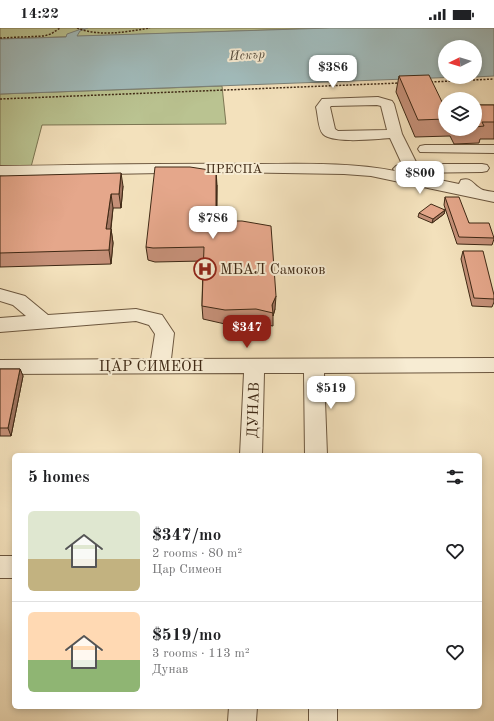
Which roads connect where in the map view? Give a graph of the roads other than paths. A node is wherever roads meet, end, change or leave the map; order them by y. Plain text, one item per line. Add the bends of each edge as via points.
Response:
1 (395, 134) junction
2 (425, 149) dead end
3 (494, 149) edge
4 (411, 168) junction
5 (488, 168) edge
6 (0, 171) edge
7 (371, 171) junction
8 (475, 192) junction
9 (494, 198) edge
10 (0, 295) edge
11 (44, 322) junction
12 (0, 325) edge
13 (254, 365) junction
14 (314, 365) junction
15 (494, 365) edge
16 (160, 366) junction
17 (0, 367) edge
18 (251, 453) edge
19 (316, 453) edge
20 (0, 567) edge
21 (12, 567) edge
22 (243, 709) edge
23 (323, 709) edge
24 (242, 721) edge
25 (323, 721) edge

1 - 1 street via 387,104 382,102 327,102 322,107 331,134
1 - 4 street
2 - 3 street
4 - 5 street, ПРЕСПА
4 - 7 street, ПРЕСПА
5 - 8 street via 470,172 465,179
6 - 7 street, ПРЕСПА via 270,168
7 - 8 street, ПРЕСПА
8 - 9 street, ПРЕСПА
10 - 11 street via 19,300
11 - 12 street
11 - 16 street via 136,315 155,320 165,333
13 - 14 street, ЦАР СИМЕОН
13 - 16 street, ЦАР СИМЕОН
13 - 18 street, ДУНАВ
14 - 15 street, ЦАР СИМЕОН
14 - 19 street
16 - 17 street, ЦАР СИМЕОН
20 - 21 street
22 - 24 street
23 - 25 street

